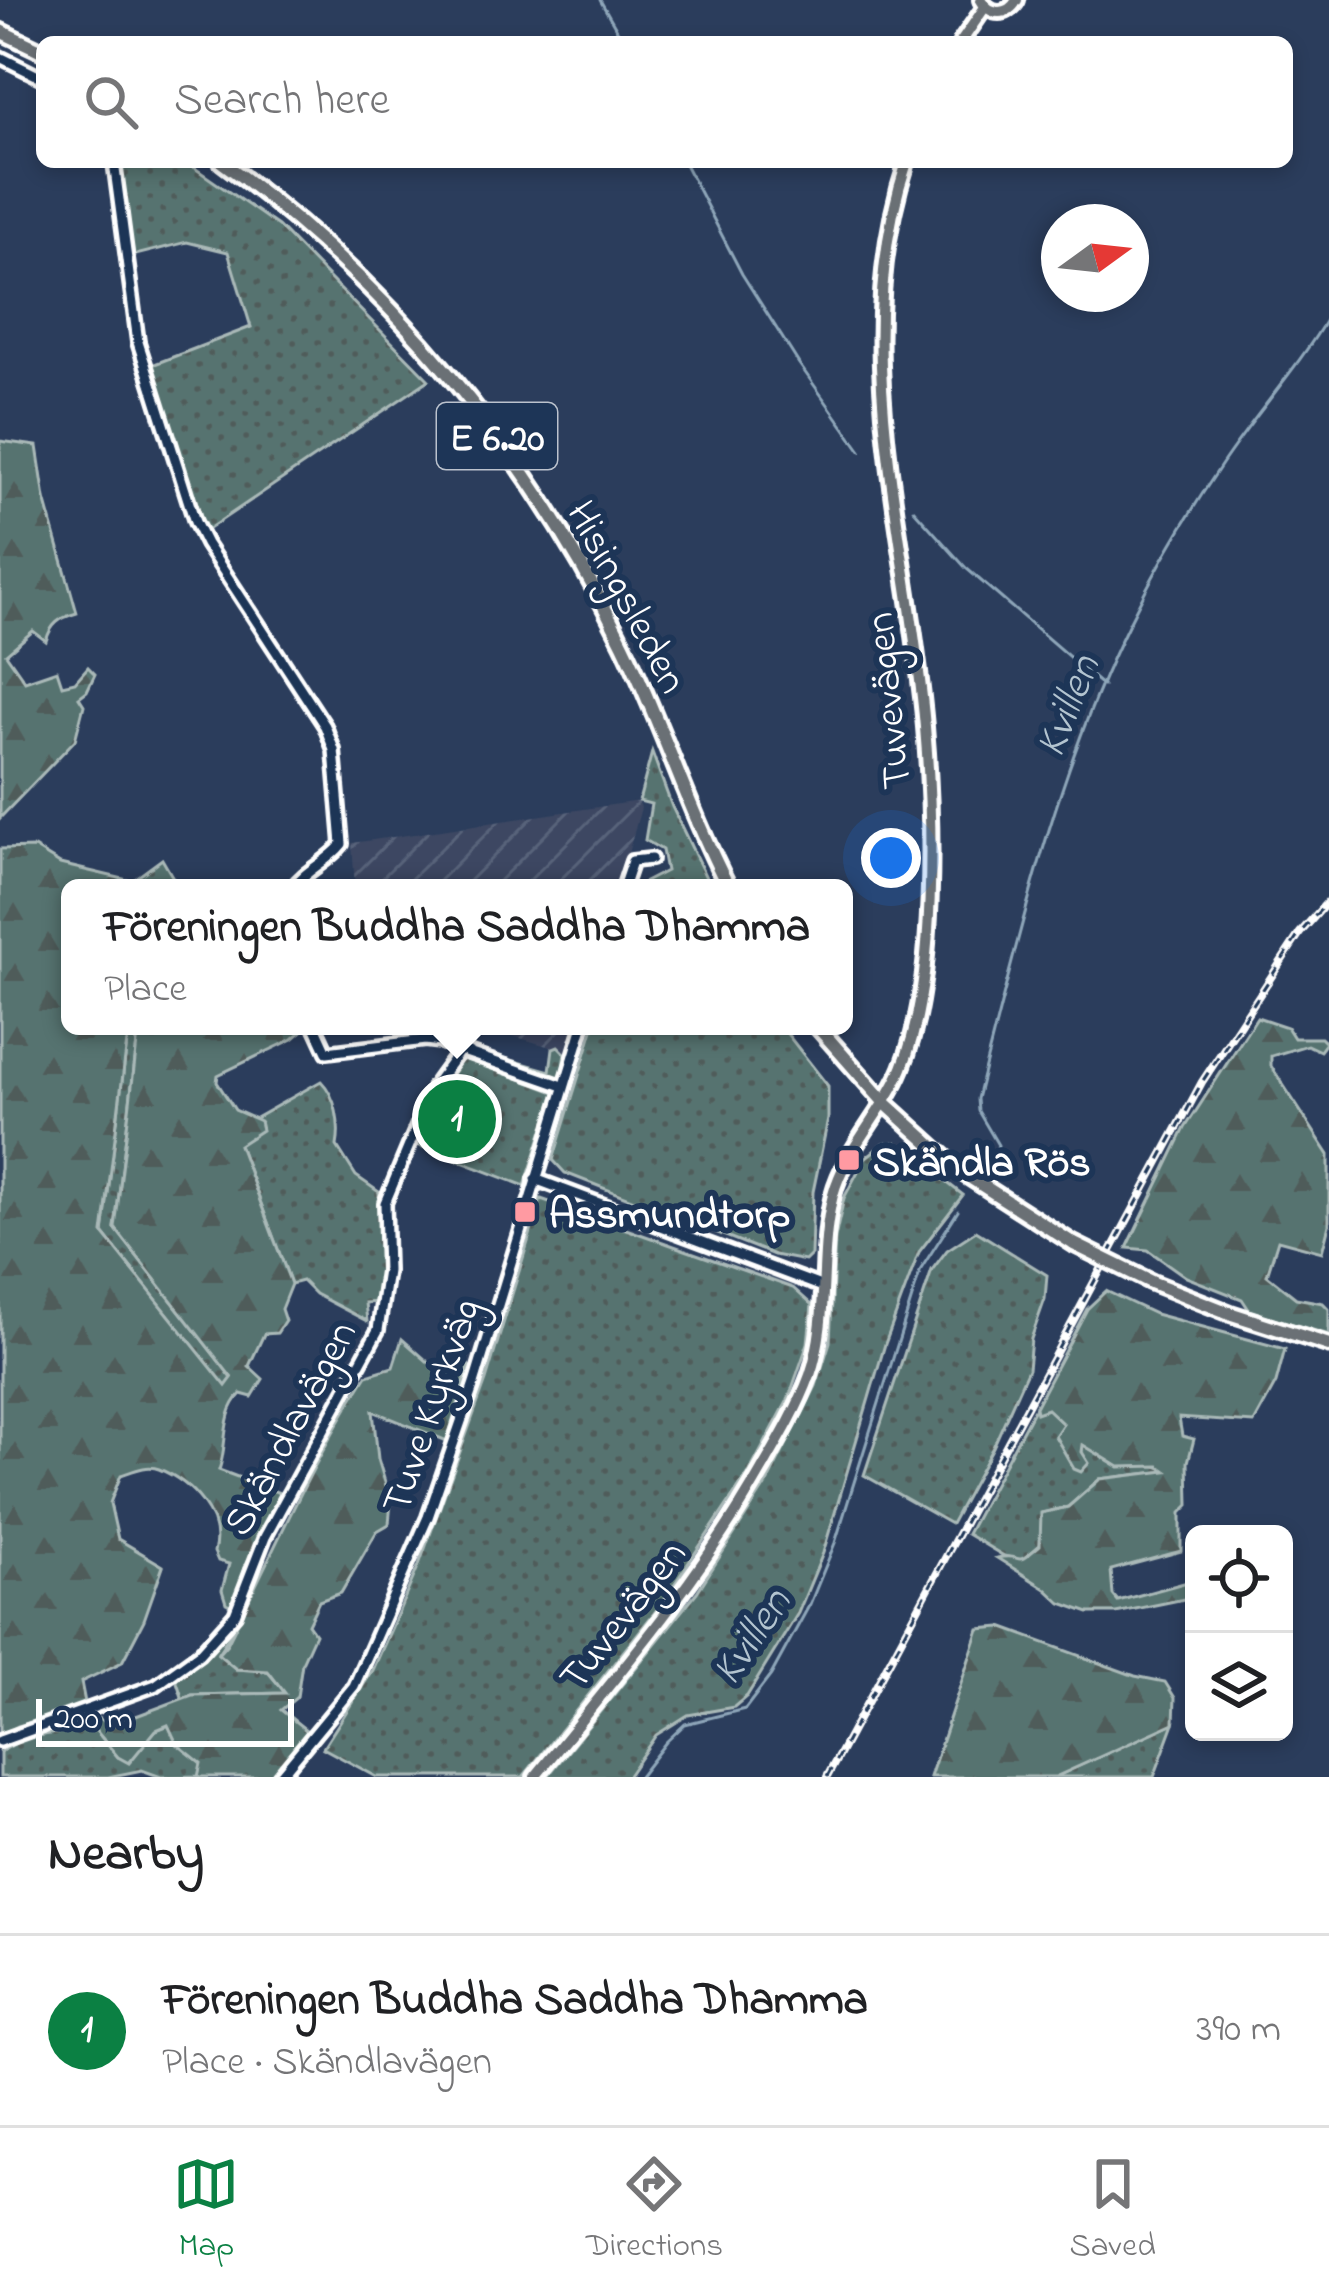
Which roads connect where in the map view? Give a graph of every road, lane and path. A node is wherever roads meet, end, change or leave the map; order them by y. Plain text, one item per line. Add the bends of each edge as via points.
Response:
1 (1017, 0) edge
2 (983, 3) edge
3 (0, 31) edge
4 (965, 36) edge
5 (36, 48) edge
6 (0, 57) edge
7 (36, 75) edge
8 (114, 168) edge
9 (230, 168) edge
10 (905, 168) edge
11 (651, 859) dead end
12 (298, 879) edge
13 (626, 879) edge
14 (725, 879) edge
15 (319, 1035) edge
16 (580, 1035) edge
17 (825, 1035) edge
18 (460, 1050) junction
19 (562, 1086) junction
20 (884, 1102) junction
21 (535, 1179) junction
22 (824, 1287) junction
23 (1329, 1345) edge
24 (0, 1741) edge
25 (279, 1777) edge
26 (535, 1777) edge

1 - 2 main road via 1004,12
2 - 4 main road
3 - 5 highway
6 - 7 street
8 - 12 street via 139,342 200,534 334,751 342,844
9 - 14 highway, Hisingsleden / E 6.20 via 368,286 512,457 621,640
10 - 20 main road, Tuvevägen via 884,251 878,341 923,708 929,863 918,1001 904,1063
11 - 13 street via 632,861
15 - 18 street via 327,1052 425,1040
16 - 19 street, Tuve Kyrkväg
17 - 20 highway
18 - 19 street
18 - 24 street, Skändlavägen via 434,1086 385,1203 379,1330 265,1537 235,1614 156,1685
19 - 21 street, Tuve Kyrkväg
20 - 22 main road, Tuvevägen via 833,1194
20 - 23 highway, bridge via 960,1171 1074,1244 1151,1282
21 - 22 street
21 - 25 street, Tuve Kyrkväg via 446,1467 376,1639 346,1698
22 - 26 main road, Tuvevägen via 810,1374 746,1498 676,1603

